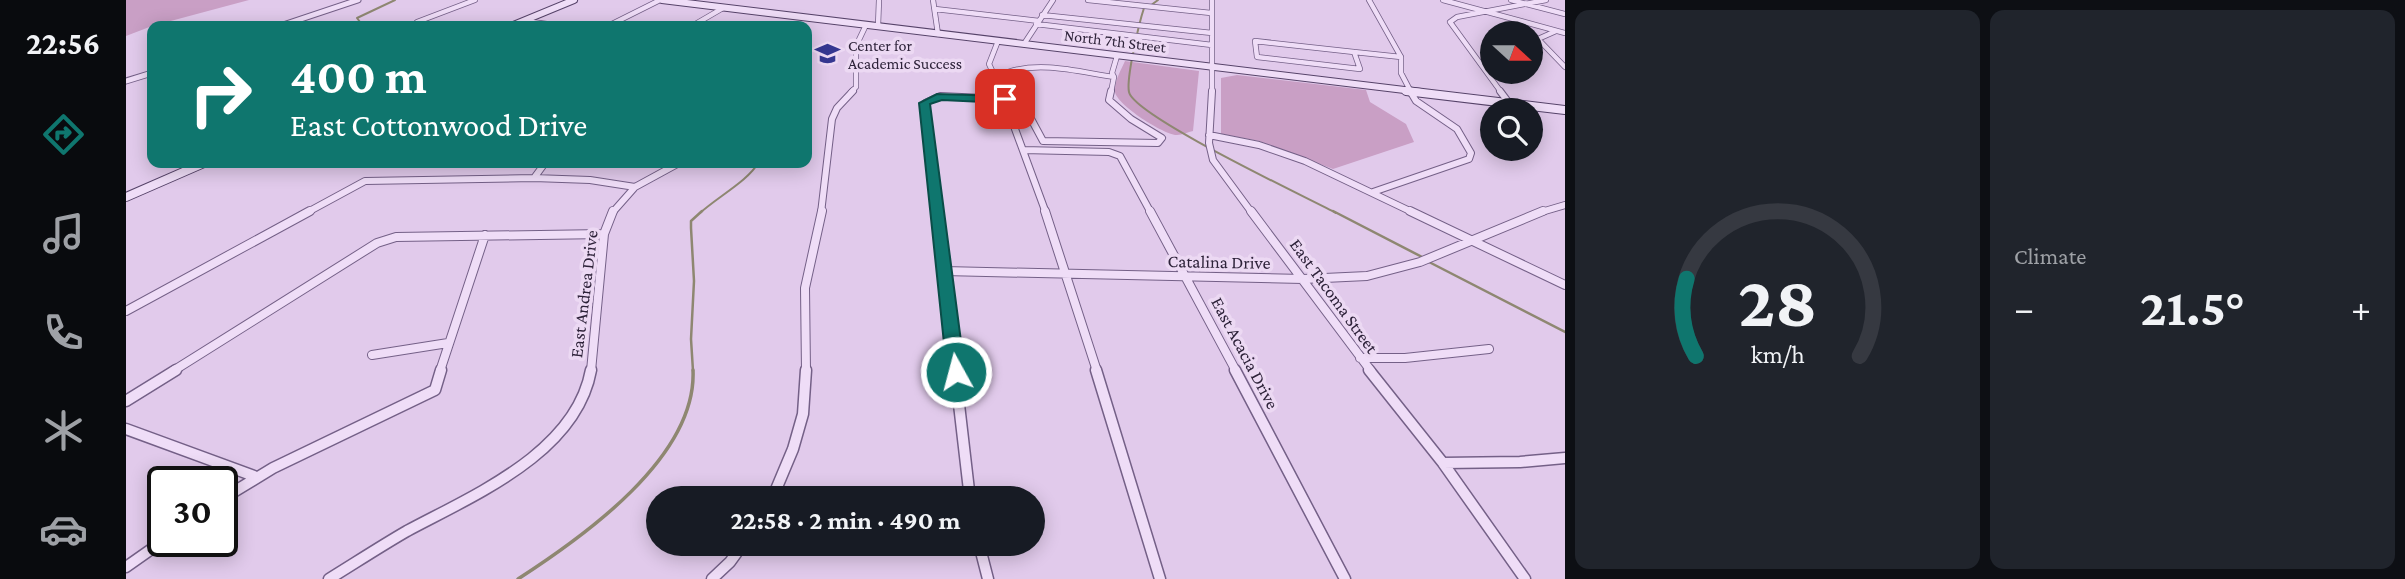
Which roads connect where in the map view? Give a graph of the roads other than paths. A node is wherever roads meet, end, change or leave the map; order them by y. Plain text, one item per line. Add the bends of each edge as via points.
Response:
1 (358, 0) edge
2 (368, 0) edge
3 (475, 0) edge
4 (566, 0) edge
5 (574, 0) edge
6 (661, 0) edge
7 (871, 0) edge
8 (879, 0) edge
9 (933, 0) edge
10 (1045, 0) edge
11 (1053, 0) edge
12 (1088, 0) edge
13 (1212, 0) edge
14 (1369, 0) edge
15 (1443, 0) edge
16 (1511, 0) edge
17 (1546, 0) edge
18 (1524, 4) junction
19 (556, 6) junction
20 (723, 8) junction
21 (935, 9) junction
22 (1482, 11) junction
23 (1211, 13) junction
24 (1565, 14) edge
25 (1042, 15) junction
26 (295, 21) edge
27 (306, 21) edge
28 (420, 21) edge
29 (524, 21) edge
30 (618, 21) edge
31 (701, 21) edge
32 (1038, 23) junction
33 (866, 25) junction
34 (878, 26) junction
35 (1557, 31) junction
36 (1212, 33) junction
37 (1565, 33) edge
38 (938, 34) junction
39 (998, 41) junction
40 (1024, 44) junction
41 (1212, 45) junction
42 (1354, 52) junction
43 (1117, 56) junction
44 (1401, 57) junction
45 (1565, 67) edge
46 (1213, 68) junction
47 (147, 73) edge
48 (1114, 77) junction
49 (126, 79) edge
50 (996, 80) junction
51 (1010, 80) junction
52 (1410, 91) junction
53 (1505, 98) edge
54 (1005, 99) junction
55 (1480, 99) edge
56 (1543, 107) edge
57 (1565, 110) edge
58 (1209, 135) junction
59 (1023, 150) junction
60 (193, 168) edge
61 (541, 168) edge
62 (670, 168) edge
63 (534, 178) junction
64 (635, 187) junction
65 (1373, 191) junction
66 (126, 197) edge
67 (1565, 205) edge
68 (604, 234) junction
69 (485, 235) junction
70 (1471, 240) junction
71 (944, 271) junction
72 (1067, 273) junction
73 (1187, 278) junction
74 (1303, 279) junction
75 (1565, 285) edge
76 (126, 311) edge
77 (447, 343) junction
78 (1489, 349) dead end
79 (372, 355) dead end
80 (1360, 358) junction
81 (126, 401) edge
82 (126, 429) edge
83 (1565, 458) edge
84 (1443, 463) junction
85 (254, 476) junction
86 (777, 486) edge
87 (969, 486) edge
88 (238, 488) edge
89 (147, 552) edge
90 (734, 556) edge
91 (982, 556) edge
92 (126, 567) edge
93 (329, 579) edge
94 (712, 579) edge
95 (988, 579) edge
96 (1160, 579) edge
97 (1345, 579) edge
98 (1525, 579) edge

1 - 26 street
2 - 27 street
3 - 28 street
4 - 19 main road
5 - 19 main road
6 - 20 main road, North 7th Street
6 - 30 street
7 - 8 street
8 - 34 street
9 - 21 street
10 - 11 street
11 - 25 street
12 - 23 street
13 - 23 street, East Tacoma Street
14 - 44 street
15 - 22 street
16 - 18 street
17 - 18 street
18 - 22 street
18 - 24 street
19 - 29 main road
20 - 31 street
20 - 33 main road, North 7th Street
21 - 32 street
21 - 38 street
22 - 35 street
22 - 53 street via 1450,22
23 - 36 street, East Tacoma Street
25 - 32 street
25 - 36 street
32 - 40 street
32 - 41 street
33 - 34 main road, North 7th Street
33 - 86 street via 855,53 856,87 832,120 821,216 806,288 803,414
34 - 38 main road, North 7th Street
35 - 37 street
35 - 45 street via 1538,39
36 - 41 street, East Tacoma Street
38 - 39 main road, North 7th Street
39 - 40 main road, North 7th Street
39 - 50 street via 989,55
40 - 43 main road, North 7th Street
41 - 46 street, East Tacoma Street
42 - 42 street via 1317,48 1255,41 1258,57 1360,69
42 - 44 street
43 - 46 main road, North 7th Street
43 - 48 street
44 - 52 street via 1401,74
46 - 52 main road, North 7th Street
46 - 58 street, East Tacoma Street
47 - 49 street
48 - 51 street via 1033,67 1007,72
48 - 51 street via 1109,100 1162,138 1158,143 1043,141
50 - 51 street
50 - 54 street
52 - 55 main road, North 7th Street
52 - 65 street via 1425,109 1457,129 1471,153 1469,159
54 - 59 street
54 - 71 street via 940,96 925,103
56 - 57 main road, North 7th Street
58 - 65 street via 1284,153
58 - 74 street, East Tacoma Street via 1213,160
59 - 72 street
59 - 73 street, East Acacia Drive via 1120,156
60 - 66 main road
61 - 63 street
62 - 64 street, East Andrea Drive
63 - 64 street
63 - 76 street via 365,181
64 - 68 street, East Andrea Drive via 613,211
65 - 70 street
67 - 70 street, Catalina Drive
68 - 69 street
68 - 93 street, East Andrea Drive via 588,387 553,442 485,491
69 - 77 street
69 - 81 street via 396,237 377,243
70 - 74 street, Catalina Drive via 1390,272
70 - 75 street
71 - 72 street, Catalina Drive
71 - 87 street
72 - 73 street, Catalina Drive
72 - 96 street
73 - 74 street, Catalina Drive
73 - 97 street, East Acacia Drive
74 - 80 street, East Tacoma Street
77 - 79 street
77 - 85 street via 435,390
78 - 80 street
80 - 84 street, East Tacoma Street
82 - 85 street
83 - 84 street
84 - 98 street, East Tacoma Street
85 - 88 street
89 - 92 street
90 - 94 street
91 - 95 street

